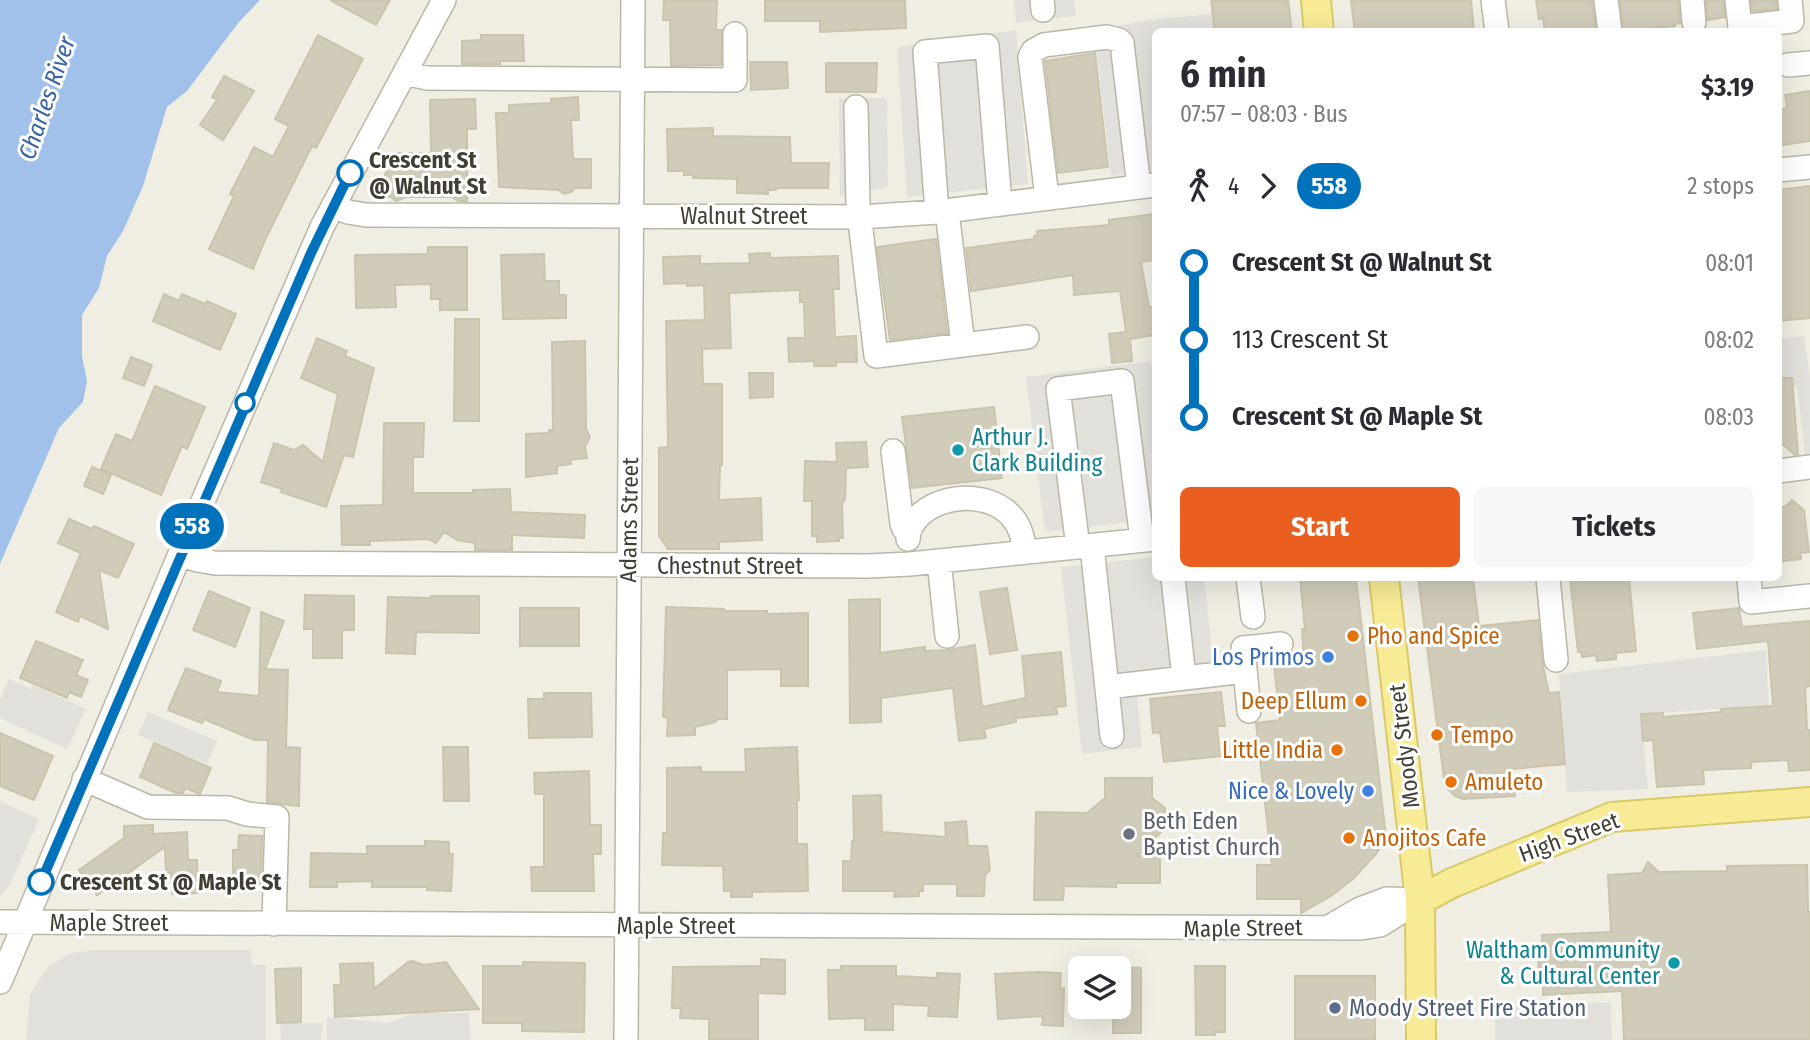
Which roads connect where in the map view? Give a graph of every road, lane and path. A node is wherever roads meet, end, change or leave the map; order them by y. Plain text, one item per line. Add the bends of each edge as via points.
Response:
1 (444, 0) edge
2 (633, 0) edge
3 (1316, 0) edge
4 (1493, 0) edge
5 (1606, 0) edge
6 (1737, 0) edge
7 (1798, 16) edge
8 (1319, 28) edge
9 (1496, 28) edge
10 (1610, 28) edge
11 (735, 34) dead end
12 (405, 73) junction
13 (632, 79) junction
14 (856, 107) dead end
15 (1810, 167) edge
16 (1782, 170) edge
17 (1147, 186) edge
18 (1046, 198) junction
19 (1000, 204) junction
20 (333, 206) junction
21 (942, 211) junction
22 (633, 216) junction
23 (860, 217) junction
24 (1027, 337) dead end
25 (963, 345) junction
26 (893, 451) dead end
27 (1810, 467) edge
28 (1782, 470) edge
29 (909, 532) junction
30 (1149, 539) edge
31 (1085, 546) junction
32 (1025, 552) junction
33 (180, 554) junction
34 (939, 561) junction
35 (911, 564) junction
36 (629, 565) junction
37 (1174, 581) edge
38 (1248, 581) edge
39 (1384, 581) edge
40 (1548, 581) edge
41 (1749, 581) edge
42 (1810, 596) edge
43 (1253, 617) dead end
44 (947, 636) dead end
45 (1281, 644) dead end
46 (1556, 660) dead end
47 (1245, 671) junction
48 (1184, 678) junction
49 (1107, 687) junction
50 (1249, 711) dead end
51 (1112, 736) dead end
52 (84, 779) junction
53 (1810, 802) edge
54 (1420, 900) junction
55 (0, 922) edge
56 (23, 923) junction
57 (274, 924) junction
58 (628, 926) junction
59 (0, 982) edge
60 (626, 1040) edge
61 (1420, 1040) edge

1 - 12 street
2 - 13 street, Adams Street
3 - 8 main road
4 - 9 street
5 - 10 street
6 - 7 street via 1740,27
11 - 13 street via 735,80
12 - 13 street via 427,78
12 - 20 street
13 - 22 street, Adams Street
14 - 23 street
15 - 16 street
17 - 18 street, Walnut Street
17 - 18 street via 1122,43 1107,37 1044,45 1030,57
18 - 19 street, Walnut Street
19 - 21 street, Walnut Street
19 - 21 street via 988,46 925,52
20 - 22 street, Walnut Street via 366,215
20 - 33 street
21 - 23 street, Walnut Street
21 - 25 street
22 - 23 street, Walnut Street
22 - 36 street, Adams Street
23 - 25 street via 876,356
24 - 25 street
26 - 29 street via 902,524
27 - 28 street
29 - 32 street via 920,514 934,505 957,499 982,500 1011,515
29 - 35 street
30 - 31 street, Chestnut Street
30 - 31 street via 1122,381 1058,389
31 - 32 street, Chestnut Street
31 - 49 street
32 - 34 street, Chestnut Street
33 - 36 street, Chestnut Street via 215,563
33 - 52 street
34 - 35 street, Chestnut Street
34 - 44 street
35 - 36 street, Chestnut Street
36 - 58 street, Adams Street
37 - 48 street
38 - 43 street
39 - 54 main road, Moody Street
40 - 46 street
41 - 42 street via 1751,602
45 - 47 street via 1243,648
47 - 48 street
47 - 50 street
48 - 49 street
49 - 51 street
52 - 56 street
52 - 57 street via 148,807 228,808 277,817
53 - 54 main road, High Street via 1612,817
54 - 58 street, Maple Street via 1387,899 1329,927
54 - 61 main road, Moody Street
55 - 56 street, Maple Street
56 - 57 street, Maple Street
56 - 59 street
57 - 58 street, Maple Street
58 - 60 street, Adams Street

